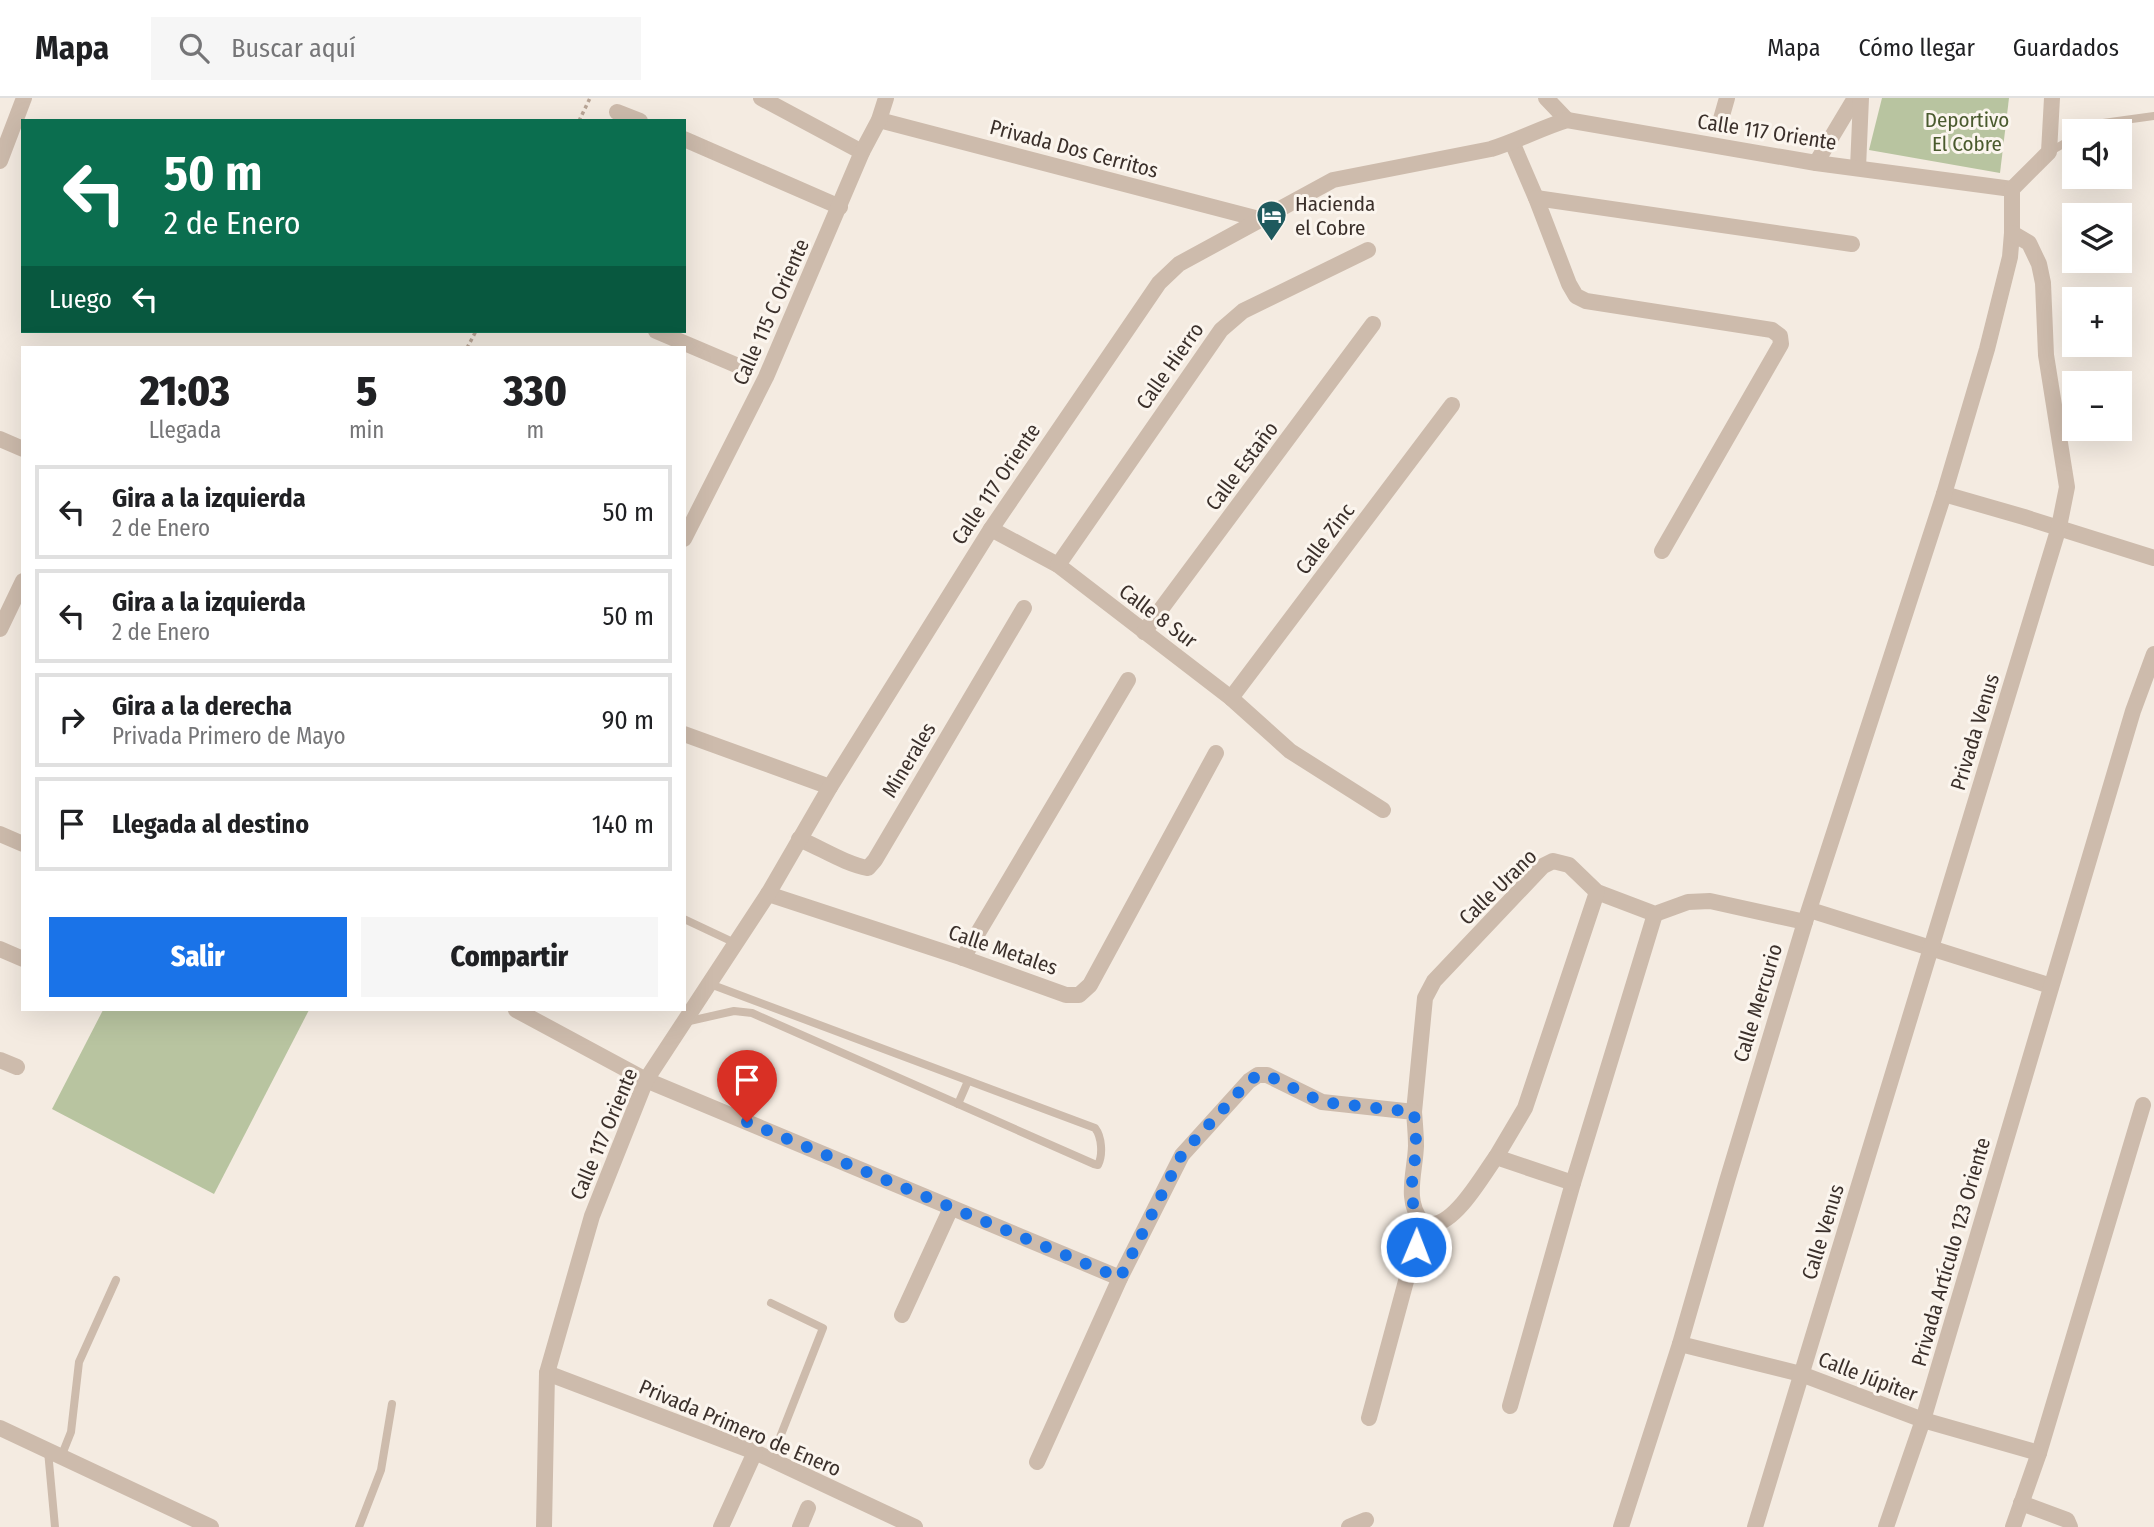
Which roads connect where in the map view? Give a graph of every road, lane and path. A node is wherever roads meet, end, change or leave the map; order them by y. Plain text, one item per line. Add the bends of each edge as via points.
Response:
1 (24, 98) edge
2 (590, 98) edge
3 (761, 98) edge
4 (886, 98) edge
5 (1546, 98) edge
6 (1727, 98) edge
7 (1855, 98) edge
8 (1861, 98) edge
9 (2052, 98) edge
10 (617, 112) dead end
11 (2154, 116) edge
12 (580, 119) edge
13 (635, 119) edge
14 (1721, 119) dead end
15 (2124, 119) edge
16 (879, 120) junction
17 (1567, 120) junction
18 (686, 140) edge
19 (1512, 142) junction
20 (2062, 145) edge
21 (862, 152) junction
22 (2049, 152) junction
23 (0, 161) edge
24 (1816, 163) junction
25 (1857, 168) junction
26 (2012, 189) junction
27 (1536, 198) junction
28 (840, 207) junction
29 (1259, 219) junction
30 (2012, 233) junction
31 (1852, 244) dead end
32 (1368, 250) dead end
33 (1373, 324) dead end
34 (661, 333) edge
35 (736, 365) dead end
36 (1452, 405) dead end
37 (0, 439) edge
38 (21, 448) edge
39 (1944, 494) junction
40 (2059, 527) junction
41 (990, 529) junction
42 (686, 536) edge
43 (1662, 551) dead end
44 (2154, 558) edge
45 (1058, 565) junction
46 (21, 585) edge
47 (1024, 608) dead end
48 (0, 629) edge
49 (1144, 632) junction
50 (2154, 654) edge
51 (1128, 680) dead end
52 (1231, 698) junction
53 (686, 735) edge
54 (1216, 752) dead end
55 (830, 787) junction
56 (1383, 810) dead end
57 (0, 834) edge
58 (799, 839) junction
59 (21, 843) edge
60 (1597, 892) junction
61 (768, 894) junction
62 (1655, 914) junction
63 (1807, 916) junction
64 (686, 920) edge
65 (736, 943) junction
66 (0, 949) edge
67 (1931, 949) junction
68 (21, 958) edge
69 (963, 958) junction
70 (710, 984) junction
71 (2051, 986) junction
72 (518, 1011) edge
73 (685, 1022) junction
74 (849, 1036) junction
75 (842, 1053) junction
76 (0, 1060) edge
77 (17, 1067) dead end
78 (646, 1080) junction
79 (968, 1081) junction
80 (958, 1104) junction
81 (2143, 1105) dead end
82 (1414, 1112) junction
83 (1496, 1157) junction
84 (1573, 1183) junction
85 (951, 1208) junction
86 (1422, 1222) junction
87 (1120, 1278) junction
88 (116, 1280) dead end
89 (771, 1303) dead end
90 (902, 1315) dead end
91 (1681, 1344) junction
92 (547, 1373) junction
93 (1801, 1374) junction
94 (392, 1404) dead end
95 (1510, 1406) dead end
96 (1369, 1418) dead end
97 (1923, 1420) junction
98 (0, 1428) edge
99 (755, 1452) junction
100 (2039, 1453) junction
101 (55, 1454) junction
102 (771, 1460) junction
103 (1037, 1462) dead end
104 (2021, 1503) junction
105 (808, 1508) dead end
106 (1366, 1520) dead end
107 (55, 1527) edge
108 (211, 1527) edge
109 (359, 1527) edge
110 (544, 1527) edge
111 (721, 1527) edge
112 (800, 1527) edge
113 (915, 1527) edge
114 (1349, 1527) edge
115 (1621, 1527) edge
116 (1755, 1527) edge
117 (1886, 1527) edge
118 (2013, 1527) edge
119 (2070, 1527) edge

1 - 23 street
2 - 12 path
3 - 21 street
4 - 16 street, Calle 115 C Oriente
5 - 17 street
6 - 14 street
7 - 24 street
8 - 25 street
9 - 22 street
10 - 13 street
11 - 15 lane
16 - 21 street, Calle 115 C Oriente
16 - 29 street, Privada Dos Cerritos
17 - 19 street, Calle 117 Oriente
17 - 24 street, Calle 117 Oriente
18 - 28 street
19 - 27 street
19 - 29 street, Calle 117 Oriente via 1333,180
20 - 22 lane
21 - 28 street, Calle 115 C Oriente
22 - 26 street
24 - 25 street, Calle 117 Oriente
25 - 26 street, Calle 117 Oriente
26 - 30 street, Calle Mercurio
27 - 31 street
27 - 43 street via 1576,296 1772,330 1780,336 1781,345
28 - 42 street, Calle 115 C Oriente via 766,377
29 - 41 street, Calle 117 Oriente via 1179,264 1158,283
30 - 39 street, Calle Mercurio via 2004,284
30 - 40 street, Privada Venus via 2029,243 2043,283 2046,355 2067,487
32 - 45 street, Calle Hierro via 1231,319
33 - 49 street, Calle Estaño
34 - 35 street
36 - 52 street, Calle Zinc
37 - 38 street
39 - 40 street
39 - 63 street, Calle Mercurio
40 - 44 street
40 - 67 street, Privada Venus
41 - 45 street, Calle 8 Sur
41 - 55 street, Calle 117 Oriente
45 - 49 street, Calle 8 Sur
46 - 48 street
47 - 58 street, Minerales via 868,868
49 - 52 street, Calle 8 Sur
50 - 71 street, Privada Artículo 123 Oriente
51 - 69 street
52 - 56 street, Calle 8 Sur via 1290,751
53 - 55 street
54 - 69 street, Calle Metales via 1090,985 1079,995 1066,995
55 - 58 street, Calle 117 Oriente
57 - 59 street
58 - 61 street, Calle 117 Oriente
60 - 62 street, Calle Urano
60 - 82 street, Calle Urano via 1569,865 1553,860 1434,981 1425,998
60 - 83 street via 1525,1108
61 - 65 street, Calle 117 Oriente
61 - 69 street, Calle Metales
62 - 63 street via 1688,902 1710,901
62 - 84 street
63 - 67 street
63 - 91 street, Calle Mercurio
64 - 65 lane
65 - 70 street, Calle 117 Oriente
66 - 68 street
67 - 71 street
67 - 93 street, Calle Venus
70 - 73 street, Calle 117 Oriente
70 - 74 lane
71 - 97 street, Privada Artículo 123 Oriente
72 - 78 street
73 - 75 lane via 743,1010
73 - 78 street, Calle 117 Oriente
74 - 75 lane
74 - 79 lane
75 - 80 lane
76 - 77 street
78 - 85 street
78 - 92 street, Calle 117 Oriente via 592,1216
79 - 80 lane
79 - 80 lane via 1094,1128 1100,1136 1101,1161 1094,1164
81 - 100 street
82 - 86 street via 1411,1196 1414,1213
82 - 87 street via 1322,1102 1258,1075 1182,1154
83 - 84 street
83 - 86 street via 1448,1218 1435,1224
84 - 95 street
85 - 87 street
85 - 90 street
86 - 96 street
87 - 103 street
88 - 101 lane via 79,1362 71,1432
89 - 102 lane via 823,1328
91 - 93 street, Calle Júpiter
91 - 115 street, Calle Mercurio
92 - 99 street, Privada Primero de Enero
92 - 110 street, Calle 117 Oriente
93 - 97 street, Calle Júpiter
93 - 116 street, Calle Venus
94 - 109 lane via 381,1470
97 - 100 street, Calle Júpiter
97 - 117 street, Privada Artículo 123 Oriente
98 - 101 street
99 - 102 street, Privada Primero de Enero
99 - 111 street
100 - 104 street
101 - 107 lane
101 - 108 street
102 - 113 street, Privada Primero de Enero
104 - 118 street
104 - 119 street via 2067,1520
105 - 112 street
106 - 114 street

